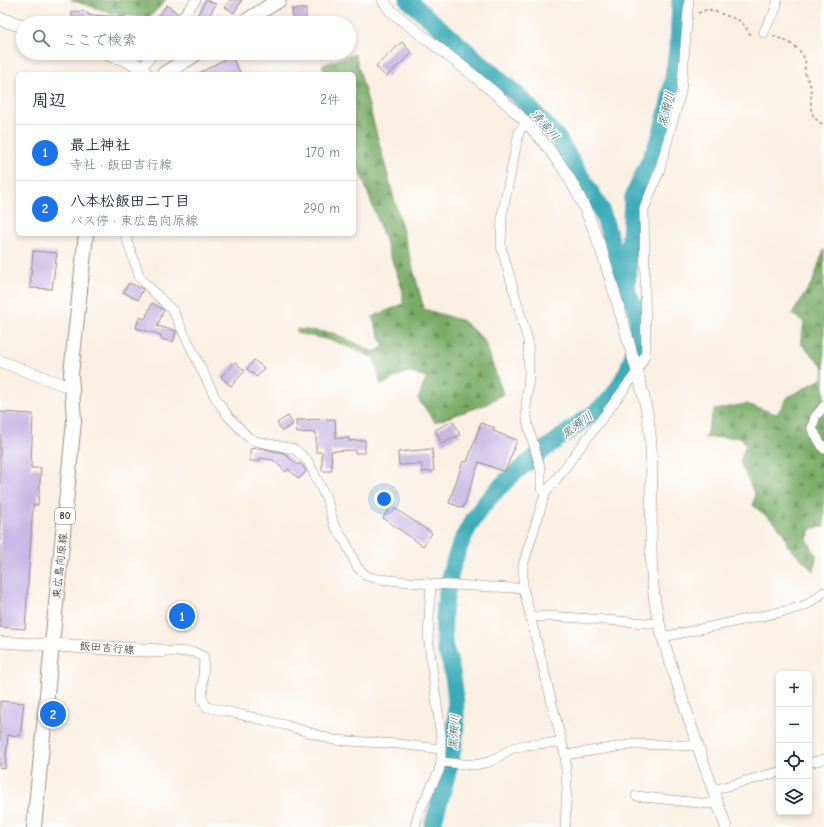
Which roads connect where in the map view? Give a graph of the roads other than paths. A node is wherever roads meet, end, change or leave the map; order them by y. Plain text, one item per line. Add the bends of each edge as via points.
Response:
1 (196, 0) edge
2 (280, 0) edge
3 (383, 0) edge
4 (689, 0) edge
5 (777, 0) edge
6 (183, 16) edge
7 (255, 16) edge
8 (0, 19) edge
9 (16, 24) edge
10 (764, 32) road end
11 (125, 60) edge
12 (150, 60) edge
13 (185, 60) edge
14 (144, 71) edge
15 (167, 72) edge
16 (526, 122) junction
17 (86, 236) edge
18 (127, 236) edge
19 (0, 361) edge
20 (637, 372) junction
21 (71, 388) junction
22 (824, 406) edge
23 (824, 449) edge
24 (545, 494) junction
25 (433, 584) junction
26 (523, 587) junction
27 (824, 592) edge
28 (531, 617) junction
29 (660, 624) junction
30 (663, 637) junction
31 (0, 642) edge
32 (52, 645) junction
33 (161, 652) joint
34 (561, 742) junction
35 (697, 746) junction
36 (441, 749) junction
37 (565, 755) junction
38 (824, 759) edge
39 (441, 762) junction
40 (812, 763) edge
41 (776, 773) edge
42 (713, 790) junction
43 (636, 796) dead end
44 (717, 802) junction
45 (34, 827) edge
46 (415, 827) edge
47 (565, 827) edge
48 (726, 827) edge

1 - 6 street
2 - 7 main road
3 - 16 street via 390,10 477,78
4 - 20 street via 681,92 658,172 644,209 646,353
5 - 10 street via 777,8 766,24
8 - 9 main road
11 - 14 main road
12 - 14 street
13 - 15 main road
16 - 20 street via 560,162 584,205 611,278
16 - 24 street via 519,132 502,215 501,246 528,341 526,408 528,425 541,470 541,488
17 - 21 main road, 東広島向原線 / 80
18 - 25 street via 140,278 173,312 215,397 228,416 248,437 294,448 308,461 327,500 334,525 358,567 367,576 379,579
19 - 21 street
20 - 24 street
20 - 29 street via 651,442 652,557 654,595
21 - 32 main road, 東広島向原線 / 80 via 74,421
22 - 23 street via 816,417 812,429
24 - 26 street via 523,565
25 - 26 street
25 - 36 street via 428,636
26 - 28 street
27 - 30 street via 808,604 790,610
28 - 29 street via 550,616
28 - 34 street
29 - 30 street
30 - 35 street
31 - 32 street
32 - 33 main road, 飯田吉行線
32 - 45 main road, 東広島向原線 / 80
33 - 36 street via 194,652 204,657 202,699 207,707 285,725 334,740
34 - 37 street
34 - 39 street via 520,746 489,762
35 - 37 street via 636,744
35 - 42 street
36 - 39 street
37 - 47 street
38 - 40 street
39 - 46 street via 418,814
41 - 42 street
42 - 44 street
43 - 44 street via 708,804
44 - 48 street

